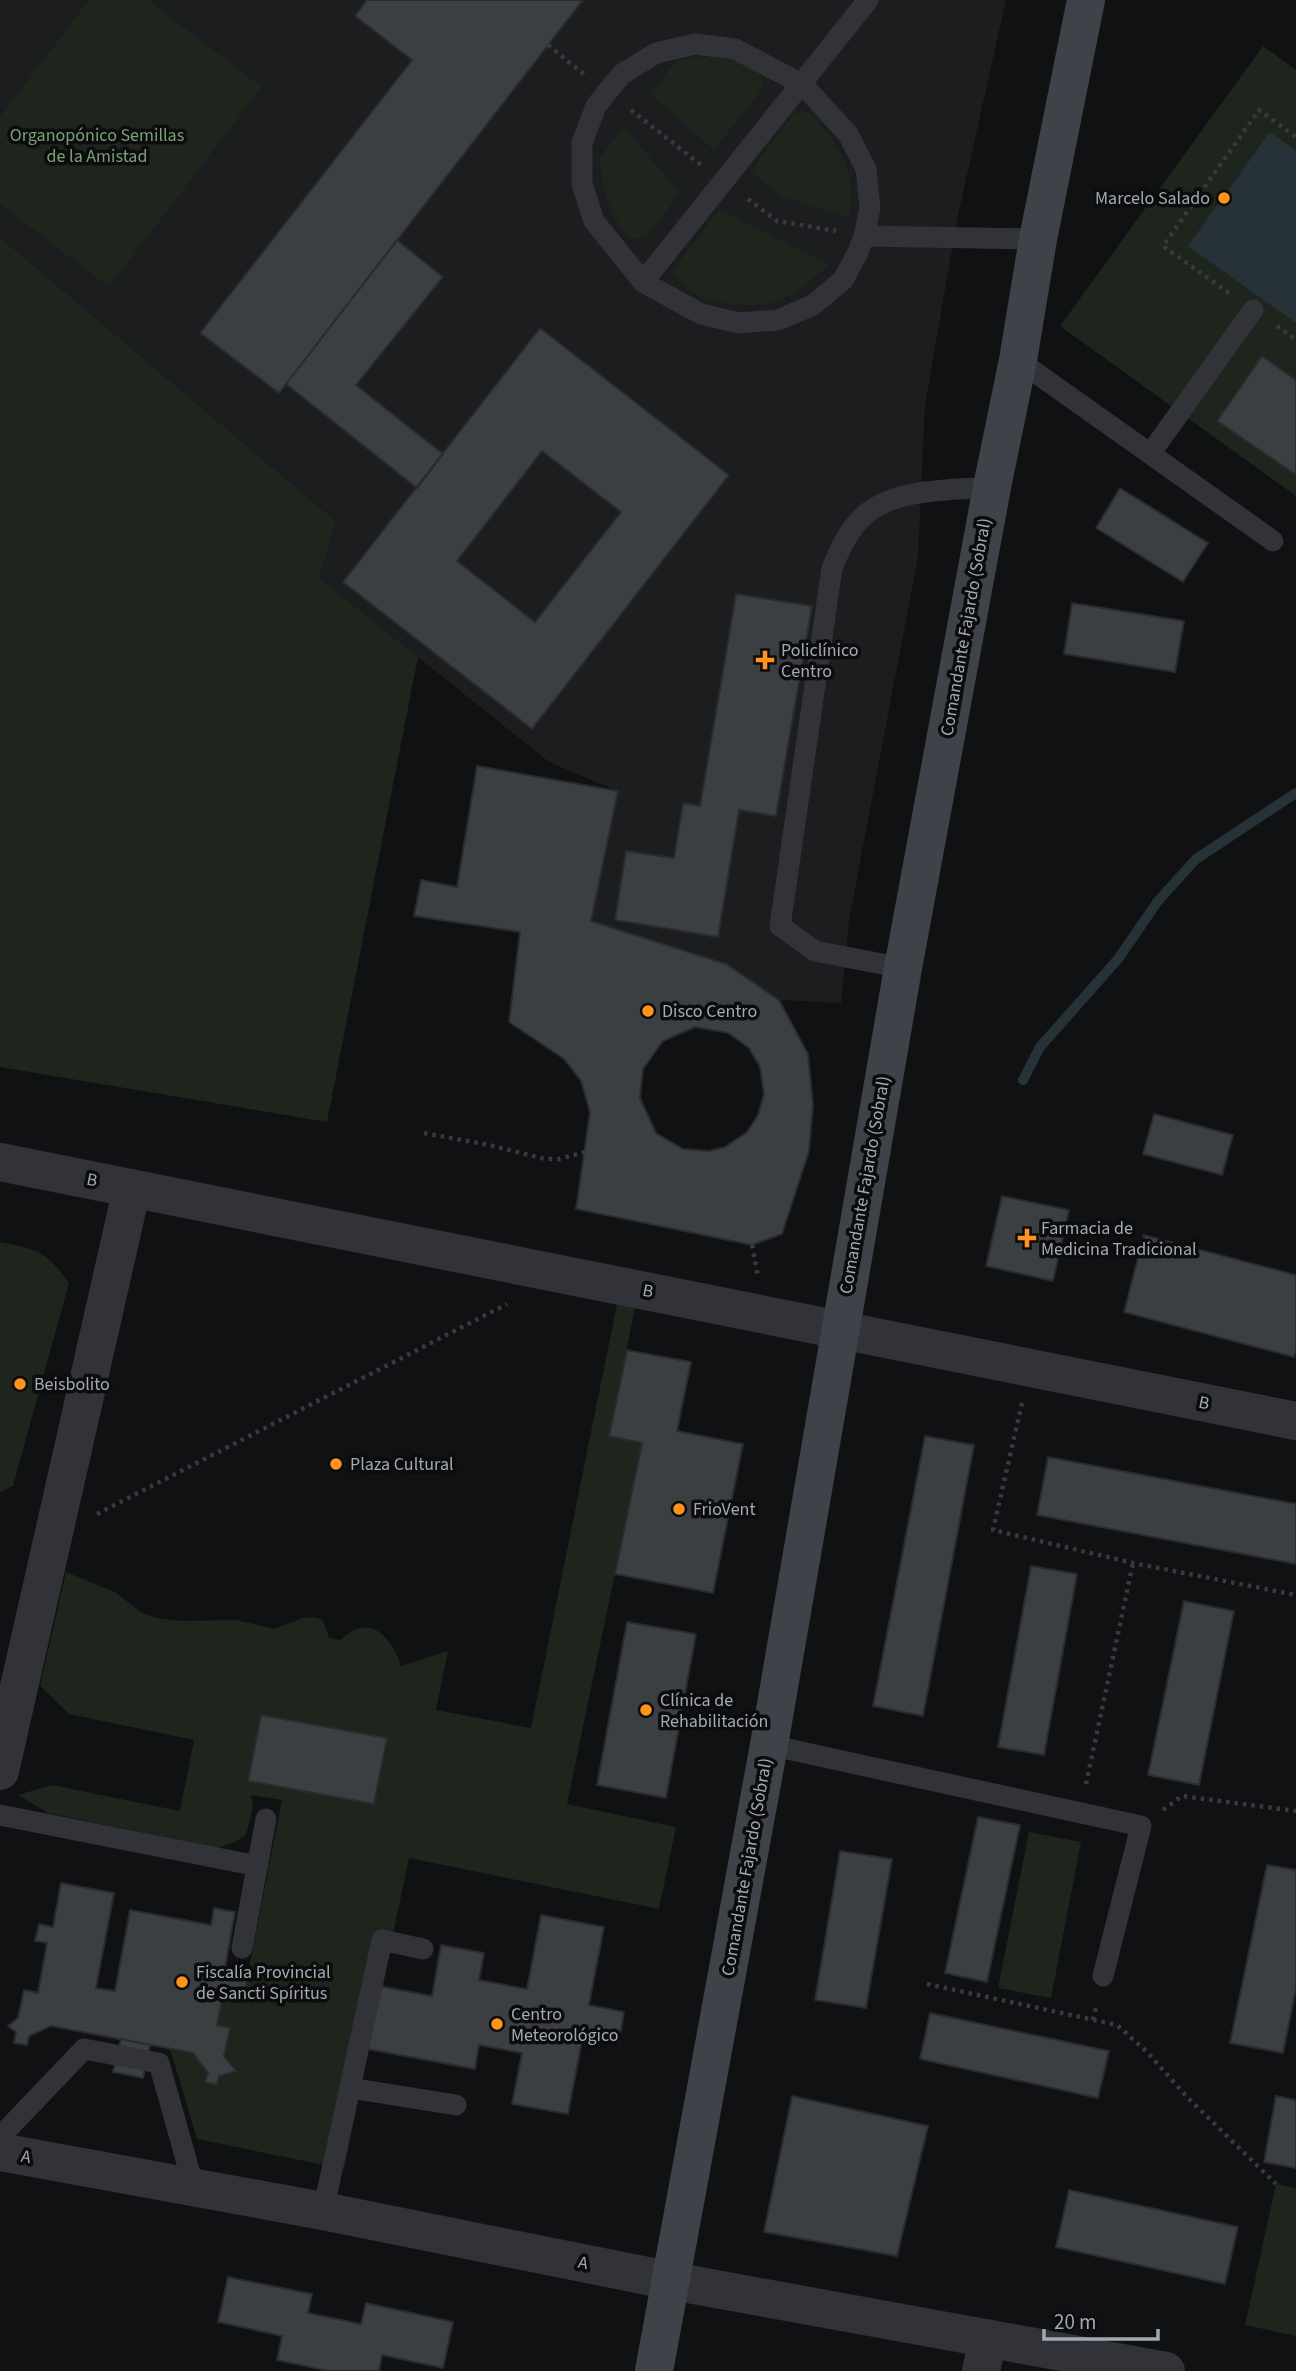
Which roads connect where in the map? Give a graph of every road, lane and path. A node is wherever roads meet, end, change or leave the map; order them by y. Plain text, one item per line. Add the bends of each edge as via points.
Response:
1 (868, 0) edge
2 (1086, 0) edge
3 (548, 45) dead end
4 (802, 83) junction
5 (607, 92) junction
6 (1296, 136) edge
7 (723, 182) junction
8 (864, 236) junction
9 (1038, 239) junction
10 (643, 282) junction
11 (1253, 310) joint
12 (1018, 360) junction
13 (1150, 454) junction
14 (992, 486) junction
15 (1273, 541) dead end
16 (903, 968) junction
17 (424, 1133) dead end
18 (585, 1152) dead end
19 (0, 1162) edge
20 (132, 1188) junction
21 (564, 1275) junction
22 (840, 1330) junction
23 (1030, 1368) junction
24 (1296, 1421) edge
25 (53, 1536) junction
26 (1133, 1563) junction
27 (1296, 1594) edge
28 (769, 1745) junction
29 (0, 1771) edge
30 (1296, 1811) edge
31 (1080, 1812) junction
32 (0, 1815) edge
33 (266, 1819) dead end
34 (1141, 1826) junction
35 (258, 1866) junction
36 (242, 1948) dead end
37 (423, 1949) dead end
38 (1103, 1976) dead end
39 (928, 1984) dead end
40 (350, 2088) junction
41 (456, 2105) dead end
42 (0, 2137) edge
43 (0, 2152) edge
44 (1276, 2184) dead end
45 (194, 2188) junction
46 (323, 2211) junction
47 (672, 2281) junction
48 (984, 2355) edge
49 (654, 2371) edge
50 (1166, 2371) edge

1 - 4 lane
2 - 9 main road, Comandante Fajardo (Sobral)
3 - 5 path
4 - 5 lane via 735,49 695,44 656,53 622,74
4 - 7 lane
4 - 8 lane via 848,134 866,169 870,208
5 - 7 path
5 - 10 lane via 596,106 582,144 582,184 594,221
6 - 11 path via 1258,110 1163,246
7 - 8 path via 777,221
7 - 10 lane
8 - 9 lane
8 - 10 lane via 843,279 813,305 778,320 739,323 701,314
9 - 12 main road, Comandante Fajardo (Sobral)
11 - 13 lane
12 - 13 lane
12 - 14 main road, Comandante Fajardo (Sobral)
13 - 15 lane
14 - 16 main road, Comandante Fajardo (Sobral)
14 - 16 lane via 902,496 867,513 845,539 832,568 780,926 815,951
16 - 22 main road, Comandante Fajardo (Sobral)
17 - 18 path via 545,1159
19 - 20 street, B
20 - 21 street, B
20 - 25 street
21 - 22 street, B
21 - 25 path
22 - 23 street, B
22 - 28 main road, Comandante Fajardo (Sobral)
23 - 24 street, B
23 - 26 path via 993,1530
25 - 29 street
26 - 27 path
26 - 31 path
28 - 31 lane
28 - 47 main road, Comandante Fajardo (Sobral)
30 - 34 path via 1182,1796
31 - 34 lane
32 - 35 lane
33 - 35 lane
34 - 38 lane
35 - 36 lane
37 - 40 lane via 382,1940
39 - 44 path via 1117,2025
40 - 41 lane
40 - 46 lane
42 - 45 lane via 85,2049 159,2063
43 - 45 street, A
45 - 46 street, A
46 - 47 street, A
47 - 48 street, A
47 - 49 main road, Comandante Fajardo (Sobral)
48 - 50 street, A

